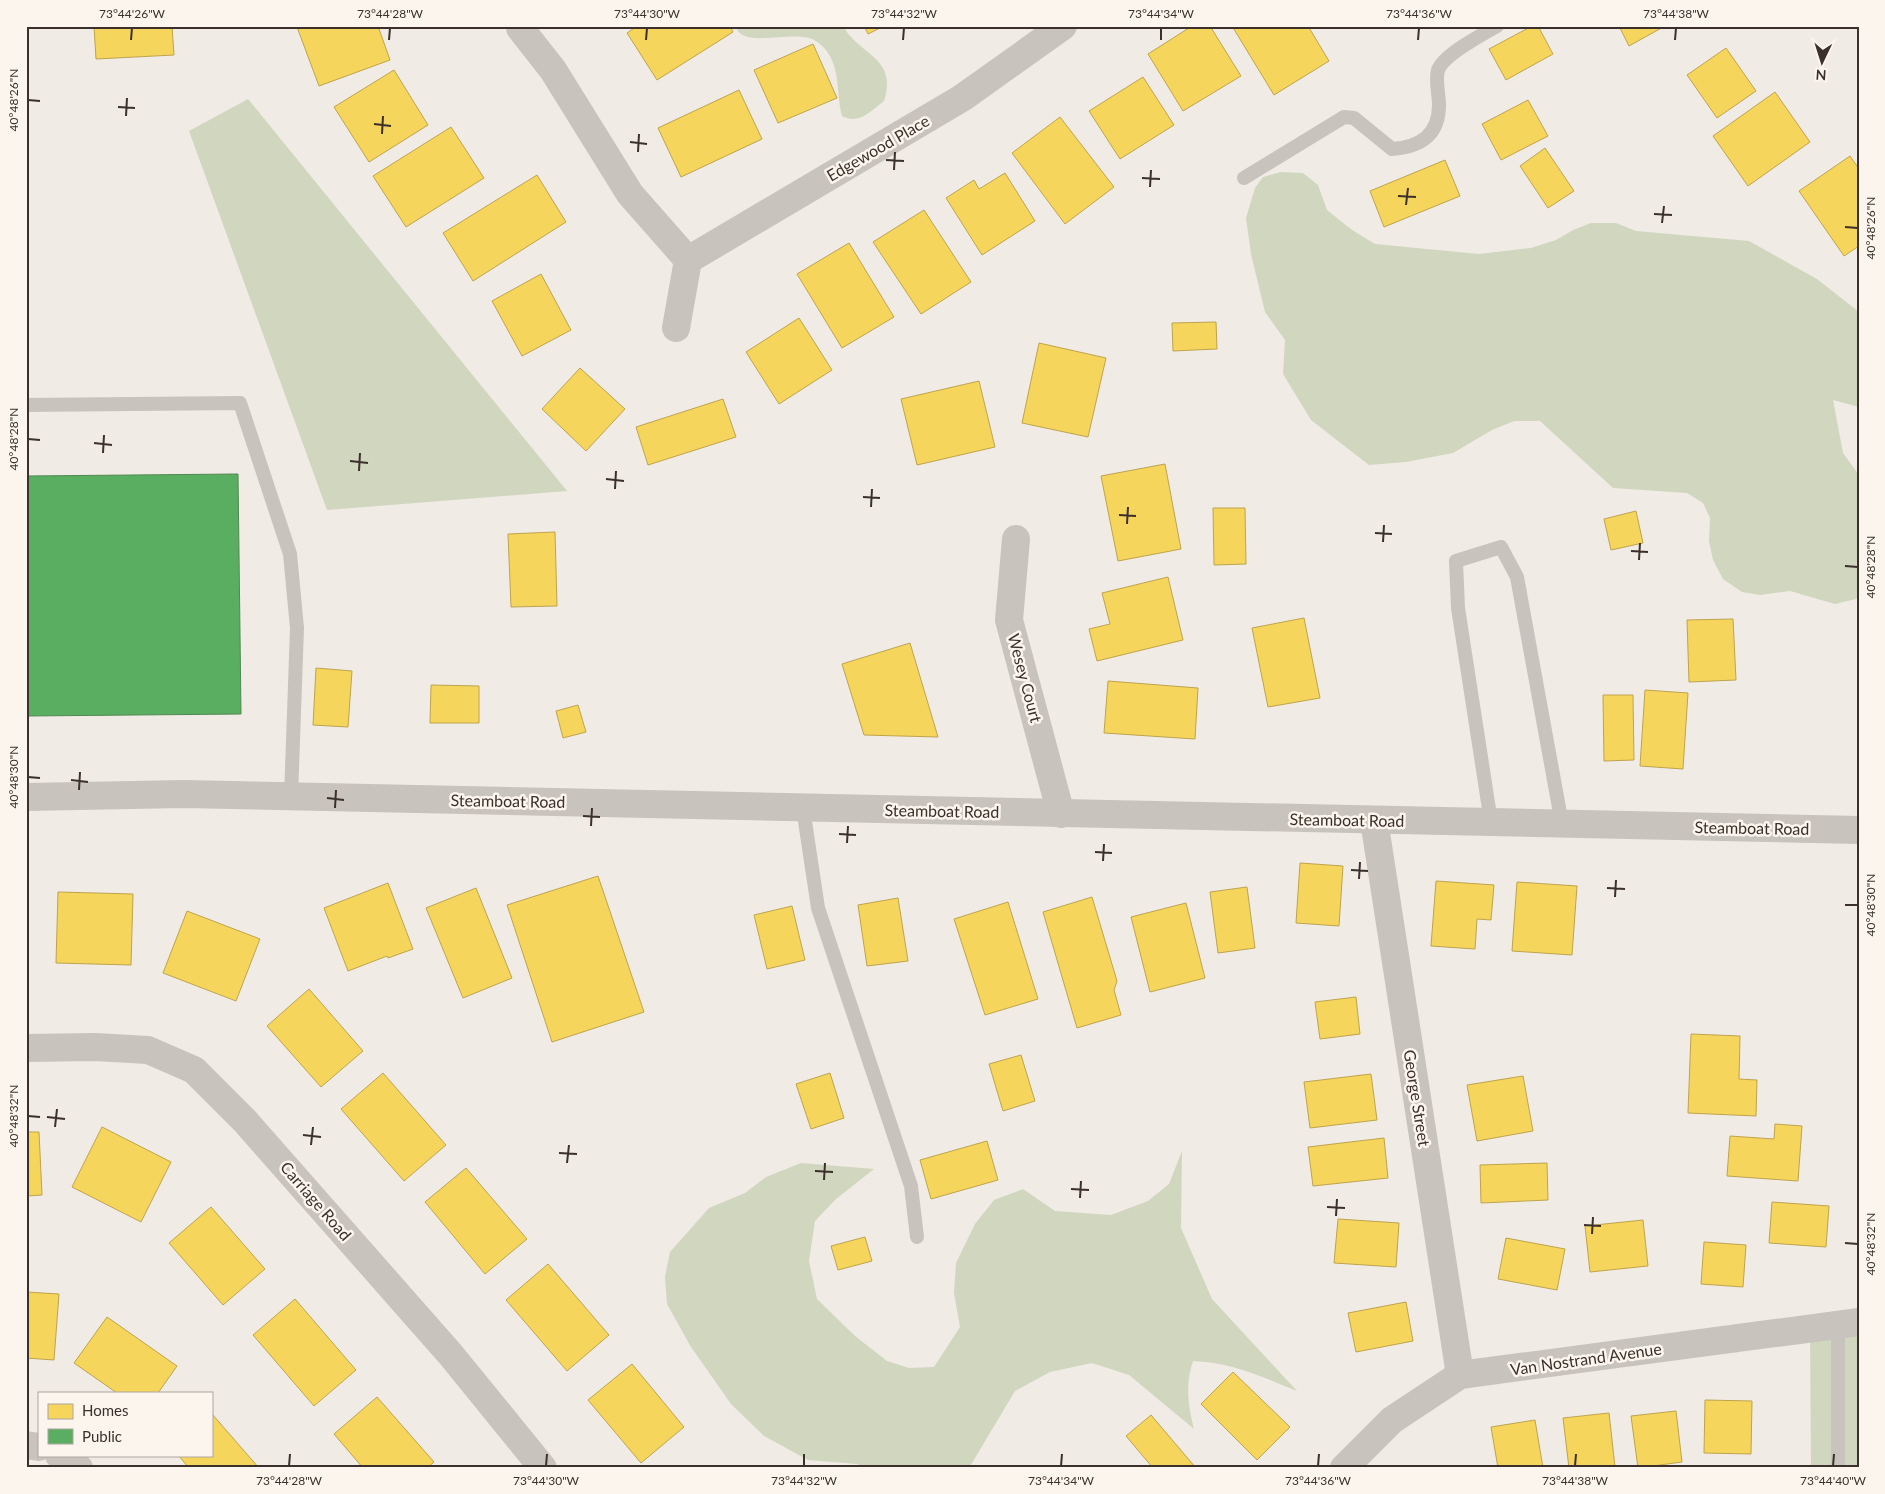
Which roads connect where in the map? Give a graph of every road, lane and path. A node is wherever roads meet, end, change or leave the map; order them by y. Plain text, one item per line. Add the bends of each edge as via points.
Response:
1 (1063, 26) edge
2 (1497, 26) edge
3 (520, 28) dead end
4 (1244, 178) dead end
5 (688, 260) junction
6 (676, 328) dead end
7 (26, 405) edge
8 (1016, 539) dead end
9 (26, 797) edge
10 (291, 797) junction
11 (803, 808) junction
12 (1061, 814) junction
13 (1374, 820) junction
14 (1491, 822) junction
15 (1562, 824) junction
16 (1859, 830) edge
17 (26, 1048) edge
18 (917, 1238) dead end
19 (1848, 1324) edge
20 (1460, 1375) junction
21 (61, 1456) edge
22 (79, 1468) edge
23 (543, 1468) edge
24 (1344, 1468) edge
25 (1838, 1468) edge

1 - 5 street, Edgewood Place via 962,98
2 - 4 lane via 1451,54 1438,70 1437,124 1427,137 1410,148 1392,149 1354,118 1344,117
3 - 5 street via 553,70 630,194
5 - 6 street
7 - 10 lane via 240,403 290,554 296,628
8 - 12 street, Wesey Court via 1009,620
9 - 10 street, Steamboat Road via 184,794
10 - 11 street, Steamboat Road
11 - 12 street, Steamboat Road
11 - 18 lane via 818,908 912,1186
12 - 13 street, Steamboat Road
13 - 14 street, Steamboat Road
13 - 20 street, George Street
14 - 15 street, Steamboat Road
14 - 15 lane via 1458,608 1456,561 1501,548 1517,577
15 - 16 street, Steamboat Road
17 - 23 street, Carriage Road via 96,1046 148,1050 194,1070 245,1121 451,1355
19 - 20 street, Van Nostrand Avenue
19 - 25 lane
20 - 24 street, Van Nostrand Avenue via 1392,1420
21 - 22 street

